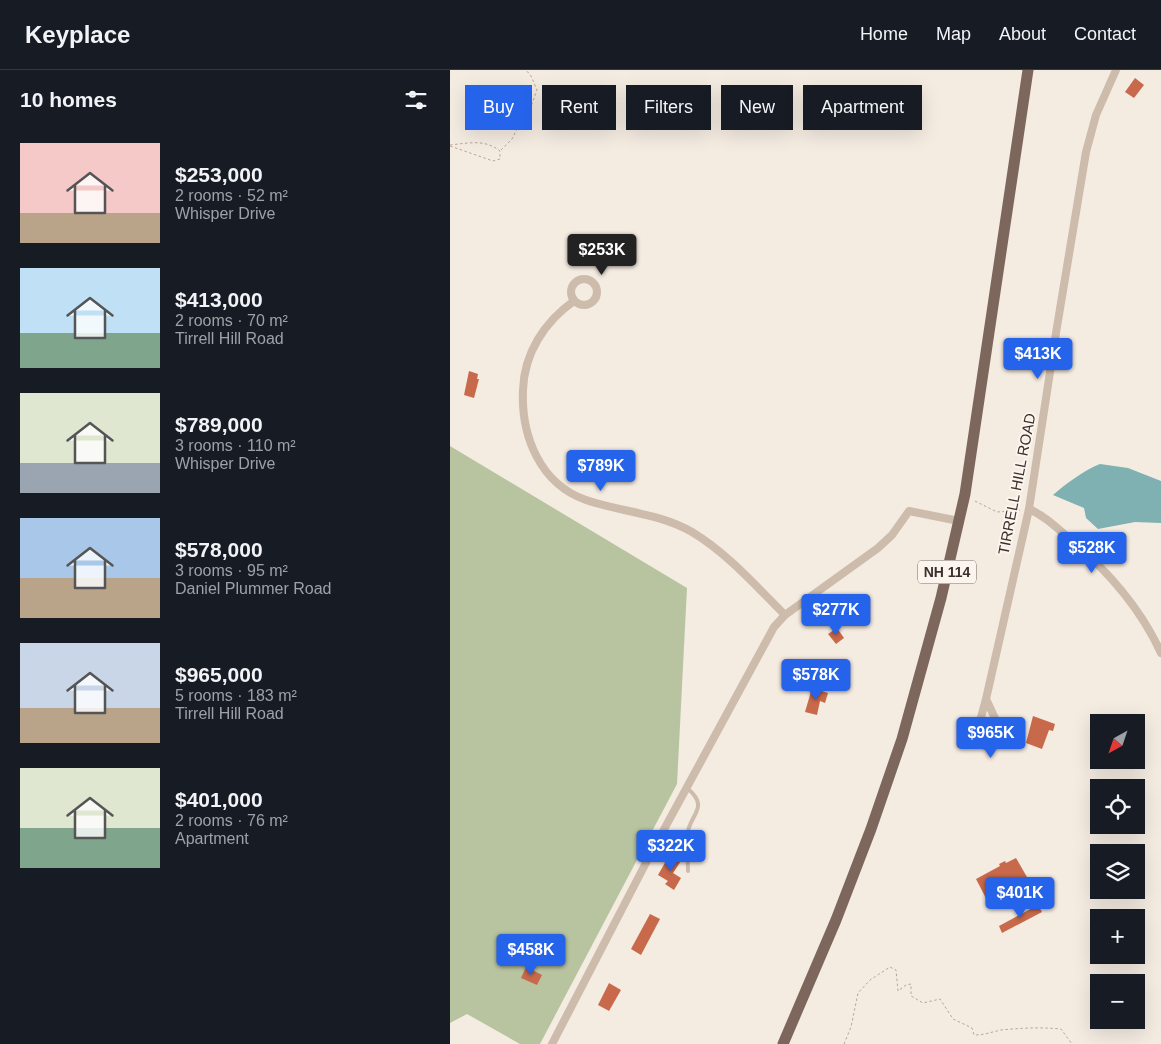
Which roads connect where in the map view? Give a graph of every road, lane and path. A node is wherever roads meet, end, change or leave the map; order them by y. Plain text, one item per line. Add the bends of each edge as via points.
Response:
1 (526, 70) edge
2 (1028, 70) edge
3 (1116, 70) edge
4 (450, 146) edge
5 (500, 151) junction
6 (574, 302) dead end
7 (965, 494) junction
8 (1029, 510) junction
9 (959, 521) junction
10 (785, 615) junction
11 (1158, 637) edge
12 (1161, 653) edge
13 (986, 699) junction
14 (686, 788) junction
15 (688, 871) dead end
16 (552, 1044) edge
17 (783, 1044) edge
18 (844, 1044) edge
19 (1072, 1044) edge

1 - 5 path via 537,90 529,112
2 - 7 main road, NH 114
3 - 8 street, TIRRELL HILL ROAD via 1096,115 1086,152
4 - 5 path via 477,142 492,145
4 - 5 path via 493,161 500,159
6 - 10 street via 556,315 538,338 526,365 524,412 536,458 555,481 578,497 652,516 694,534 718,551
7 - 8 path via 997,512
7 - 9 main road, NH 114
8 - 11 street via 1044,517 1090,556 1111,577
8 - 13 street, TIRRELL HILL ROAD
9 - 10 street via 909,511 878,548
9 - 17 main road, NH 114 via 929,644 884,792 836,920
10 - 14 street via 774,627
11 - 12 street
13 - 13 street, TIRRELL HILL ROAD via 976,736 980,744 990,748 1000,742 1002,734
14 - 15 lane via 695,794 699,803 687,836
14 - 16 street
18 - 19 path via 858,993 870,980 890,967 896,970 898,991 911,984 911,996 923,1003 940,999 953,1018 972,1028 974,1035 987,1035 999,1030 1061,1029

